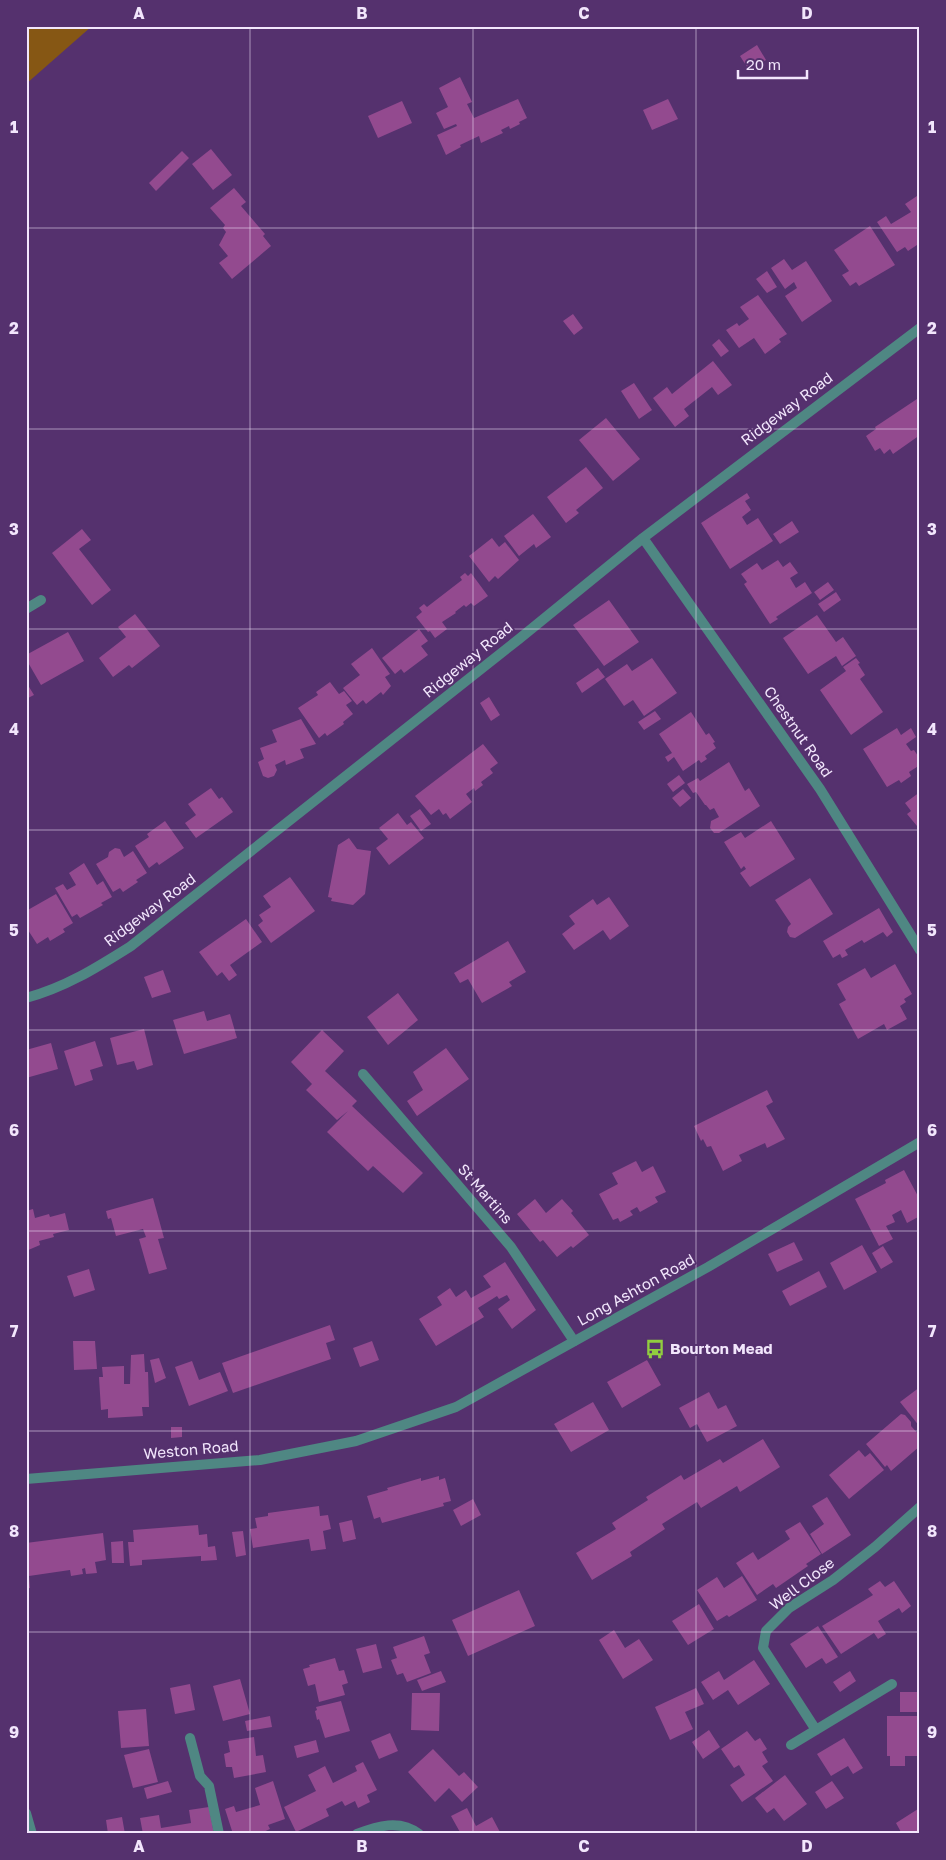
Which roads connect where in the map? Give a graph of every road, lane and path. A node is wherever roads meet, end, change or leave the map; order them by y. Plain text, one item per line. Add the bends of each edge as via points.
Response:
1 (920, 328) edge
2 (642, 538) junction
3 (41, 600) dead end
4 (26, 609) edge
5 (920, 950) edge
6 (26, 998) edge
7 (363, 1074) dead end
8 (920, 1142) edge
9 (574, 1341) junction
10 (356, 1441) joint
11 (26, 1479) edge
12 (920, 1507) edge
13 (892, 1684) dead end
14 (816, 1730) junction
15 (190, 1738) dead end
16 (791, 1745) dead end
17 (26, 1813) edge
18 (32, 1834) edge
19 (219, 1834) edge
20 (357, 1834) edge
21 (418, 1834) edge

1 - 2 street, Ridgeway Road
2 - 5 street, Chestnut Road via 820,789
2 - 6 street, Ridgeway Road via 131,946 83,977
3 - 4 street
7 - 9 street, St Martins via 511,1247
8 - 9 street, Long Ashton Road via 708,1267
9 - 10 street, Long Ashton Road via 456,1408
10 - 11 street, Weston Road via 260,1460
12 - 14 street, Well Close via 847,1569 789,1608 766,1631 763,1648
13 - 14 street
14 - 16 street
15 - 19 street via 200,1776 209,1786
17 - 18 street
20 - 21 street via 376,1826 394,1824

